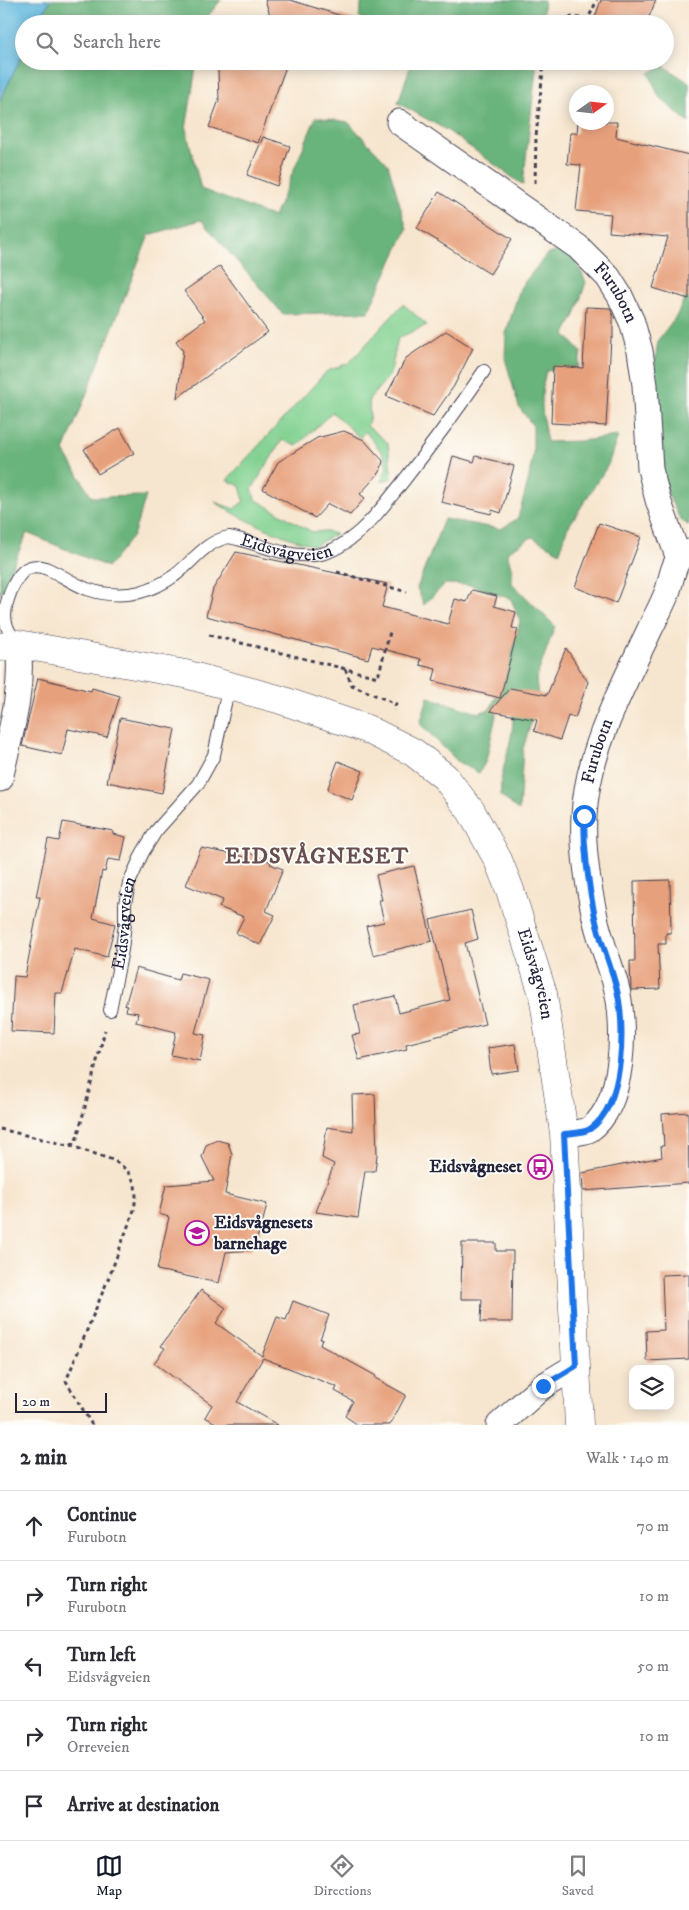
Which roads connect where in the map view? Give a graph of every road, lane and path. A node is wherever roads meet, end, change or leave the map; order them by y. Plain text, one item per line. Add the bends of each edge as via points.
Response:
1 (597, 0) edge
2 (590, 15) edge
3 (543, 70) edge
4 (399, 122) dead end
5 (535, 188) dead end
6 (484, 371) dead end
7 (314, 555) junction
8 (684, 555) edge
9 (407, 592) dead end
10 (390, 632) dead end
11 (209, 635) dead end
12 (9, 645) edge
13 (229, 685) junction
14 (0, 779) edge
15 (110, 1010) joint
16 (0, 1129) edge
17 (564, 1134) junction
18 (71, 1146) junction
19 (576, 1366) junction
20 (92, 1425) edge
21 (499, 1425) edge
22 (579, 1425) edge

1 - 2 path
3 - 5 path via 536,136
4 - 8 street, Furubotn via 578,247 608,277 632,322 640,351 650,469 658,500
6 - 7 lane, Eidsvågveien via 445,428 371,518 341,546
7 - 9 path via 339,574
7 - 12 lane, Eidsvågveien via 290,553 229,537 209,544 159,585 120,595 87,589 54,571 33,567 17,576 4,610
8 - 17 street, Furubotn via 596,752 586,790 584,838 589,883 597,925 616,986 623,1032 614,1089 601,1118 589,1130
10 - 11 path via 378,677
12 - 13 main road, Eidsvågveien via 185,674
12 - 14 street via 20,662 17,700
13 - 15 lane, Eidsvågveien via 214,755 198,784 156,831 129,883 122,950
13 - 17 main road, Eidsvågveien via 367,729 413,752 451,784 483,833 510,890 543,994
15 - 18 path via 77,1138
16 - 18 path
17 - 19 main road, Eidsvågveien
18 - 20 path via 122,1166 135,1184 136,1196 112,1272 66,1381
19 - 21 street via 543,1386
19 - 22 main road, Eidsvågveien

